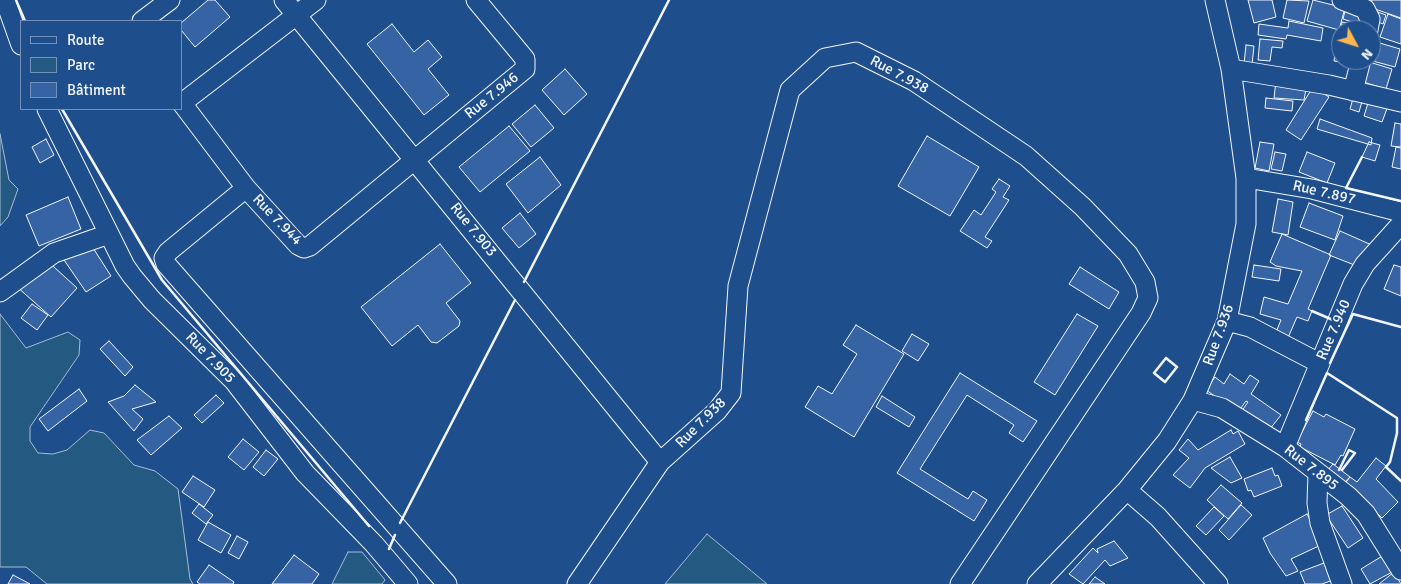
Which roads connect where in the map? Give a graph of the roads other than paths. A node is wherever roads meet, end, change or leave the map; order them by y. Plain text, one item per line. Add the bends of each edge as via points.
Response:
1 (5, 0) edge
2 (170, 0) edge
3 (284, 0) edge
4 (316, 0) edge
5 (476, 0) edge
6 (1215, 0) edge
7 (1342, 0) edge
8 (297, 16) junction
9 (143, 20) edge
10 (1370, 20) edge
11 (20, 42) edge
12 (1231, 69) junction
13 (1358, 70) edge
14 (1353, 91) junction
15 (182, 102) edge
16 (1401, 102) edge
17 (47, 110) edge
18 (415, 158) junction
19 (1246, 178) junction
20 (246, 188) junction
21 (1401, 212) edge
22 (1401, 224) edge
23 (109, 234) junction
24 (0, 292) edge
25 (1227, 321) junction
26 (1319, 363) junction
27 (1193, 400) junction
28 (1285, 447) junction
29 (660, 462) junction
30 (1318, 473) junction
31 (1128, 490) junction
32 (1401, 570) edge
33 (408, 584) edge
34 (447, 584) edge
35 (577, 584) edge
36 (960, 584) edge
37 (1037, 584) edge
38 (1218, 584) edge
39 (1342, 584) edge

1 - 11 street
2 - 9 street
3 - 8 street, Rue 7.903
4 - 8 street
5 - 18 street, Rue 7.946 via 525,59 525,69
6 - 12 street, Rue 7.936
7 - 10 street via 1365,8
8 - 15 street
8 - 18 street, Rue 7.903
12 - 14 street
12 - 19 street, Rue 7.936
13 - 14 street
14 - 16 street
15 - 20 street, Rue 7.944
17 - 23 street, Rue 7.905
18 - 20 street, Rue 7.944 via 304,248
18 - 29 street, Rue 7.903
19 - 21 street, Rue 7.897 via 1312,189
19 - 25 street, Rue 7.936 via 1246,224
20 - 34 street via 168,252 164,258 166,264
22 - 26 street, Rue 7.940 via 1365,264 1353,284
23 - 24 street via 54,253
23 - 33 street, Rue 7.905 via 137,282 234,381 305,473
25 - 26 street via 1250,327
25 - 27 street, Rue 7.936
26 - 28 street, Rue 7.940
27 - 28 street, Rue 7.895 via 1222,408
27 - 31 street, Rue 7.936 via 1167,441
28 - 30 street, Rue 7.895
29 - 35 street, Rue 7.938
29 - 36 street, Rue 7.938 via 717,411 731,392 738,286 790,90 825,58 856,52 914,81 1026,156 1083,207 1128,254 1147,290 1148,298 1141,313
30 - 32 street, Rue 7.895 via 1366,514
30 - 39 street via 1320,523
31 - 37 street, Rue 7.936
31 - 38 street via 1158,517

